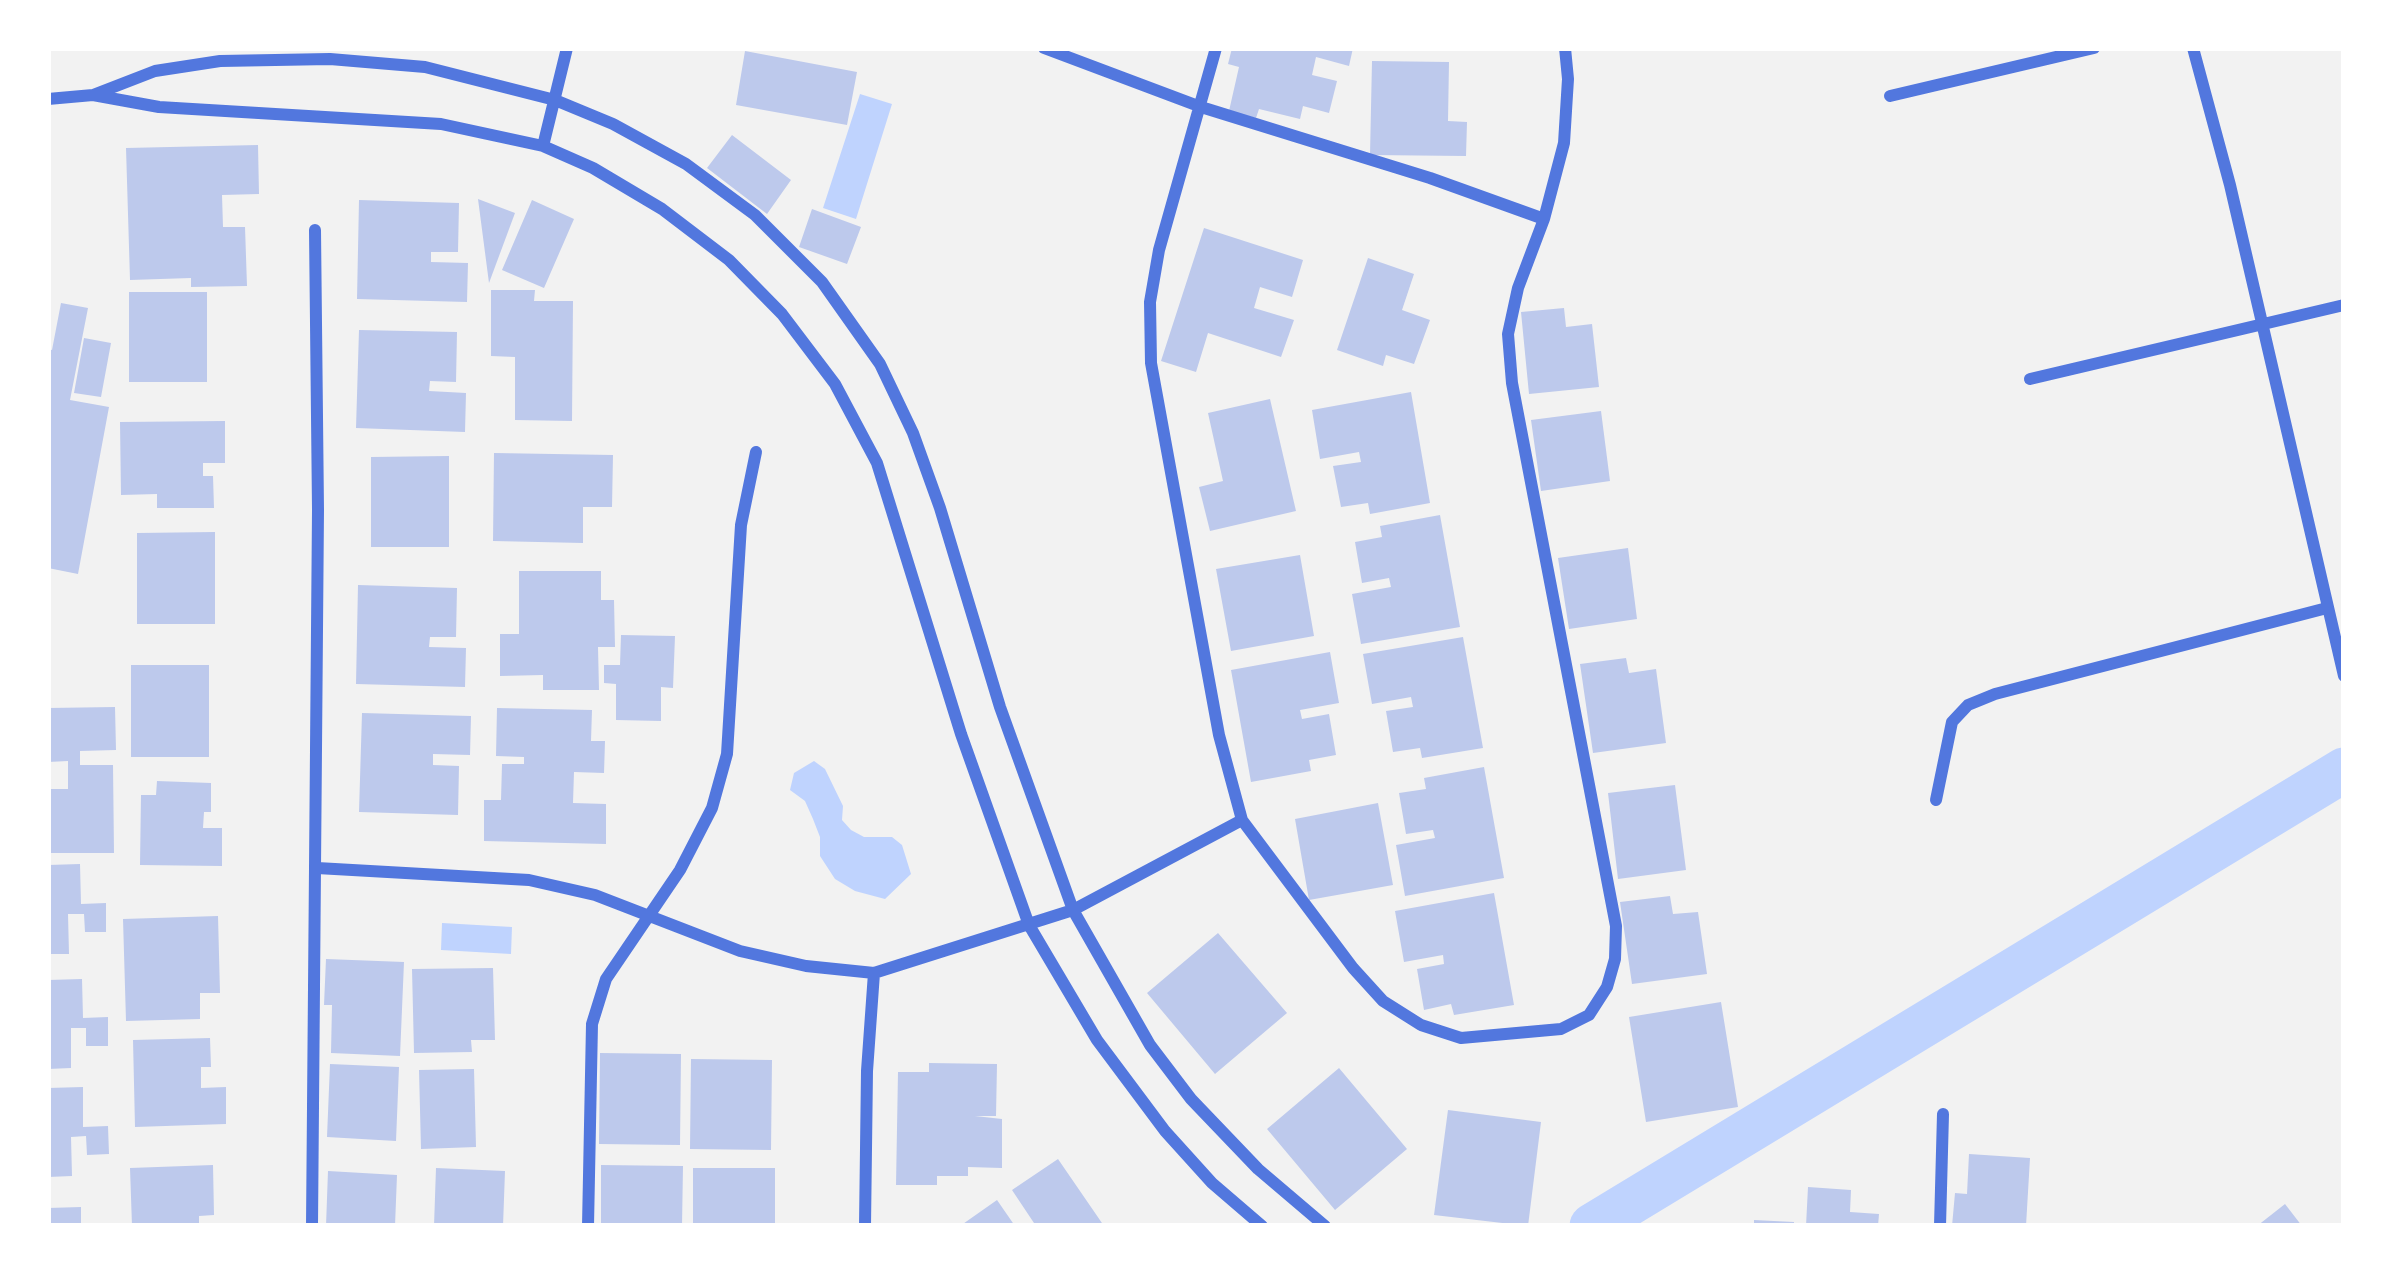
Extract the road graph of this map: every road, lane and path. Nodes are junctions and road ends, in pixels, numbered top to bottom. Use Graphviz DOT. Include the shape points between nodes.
graph roads {
  1 [pos="567,48"];
  2 [pos="1044,48"];
  3 [pos="1216,48"];
  4 [pos="1565,48"];
  5 [pos="2094,48"];
  6 [pos="2193,48"];
  7 [pos="93,95"];
  8 [pos="1890,96"];
  9 [pos="48,99"];
  10 [pos="555,100"];
  11 [pos="1202,107"];
  12 [pos="543,146"];
  13 [pos="1544,219"];
  14 [pos="315,230"];
  15 [pos="2344,305"];
  16 [pos="2263,326"];
  17 [pos="2030,379"];
  18 [pos="755,452"];
  19 [pos="2327,608"];
  20 [pos="2344,676"];
  21 [pos="1936,800"];
  22 [pos="1242,820"];
  23 [pos="316,868"];
  24 [pos="1072,910"];
  25 [pos="647,916"];
  26 [pos="1029,925"];
  27 [pos="874,973"];
  28 [pos="1943,1114"];
  29 [pos="312,1226"];
  30 [pos="588,1226"];
  31 [pos="865,1226"];
  32 [pos="1262,1226"];
  33 [pos="1325,1226"];
  34 [pos="1940,1226"];
  1 -- 10 [label="street"];
  2 -- 11 [label="street"];
  3 -- 11 [label="street"];
  4 -- 13 [label="street" via="1564,143"];
  5 -- 8 [label="street"];
  6 -- 16 [label="street"];
  7 -- 9 [label="street"];
  7 -- 10 [label="street" via="155,71 330,58 425,67"];
  7 -- 12 [label="street" via="159,107 441,124"];
  10 -- 12 [label="street"];
  10 -- 24 [label="street" via="686,164 755,214 822,282 880,364 940,508"];
  11 -- 13 [label="street"];
  11 -- 22 [label="street" via="1159,250 1151,363"];
  12 -- 26 [label="street" via="662,209 729,260 835,384 877,463"];
  13 -- 22 [label="street" via="1508,334 1512,383 1616,926 1607,987 1589,1015 1561,1029 1461,1038 1421,1025 1383,1001 1353,968"];
  14 -- 23 [label="street"];
  15 -- 16 [label="street"];
  16 -- 17 [label="street"];
  16 -- 19 [label="street"];
  18 -- 25 [label="street" via="741,525 727,754 712,808"];
  19 -- 20 [label="street"];
  19 -- 21 [label="street" via="1968,705 1952,722"];
  22 -- 24 [label="street"];
  23 -- 25 [label="street" via="530,880"];
  23 -- 29 [label="street"];
  24 -- 26 [label="street"];
  24 -- 33 [label="street" via="1191,1099"];
  25 -- 27 [label="street" via="740,951"];
  25 -- 30 [label="street" via="606,980 592,1024"];
  26 -- 27 [label="street"];
  26 -- 32 [label="street" via="1097,1040 1165,1131"];
  27 -- 31 [label="street"];
  28 -- 34 [label="street"];
}
